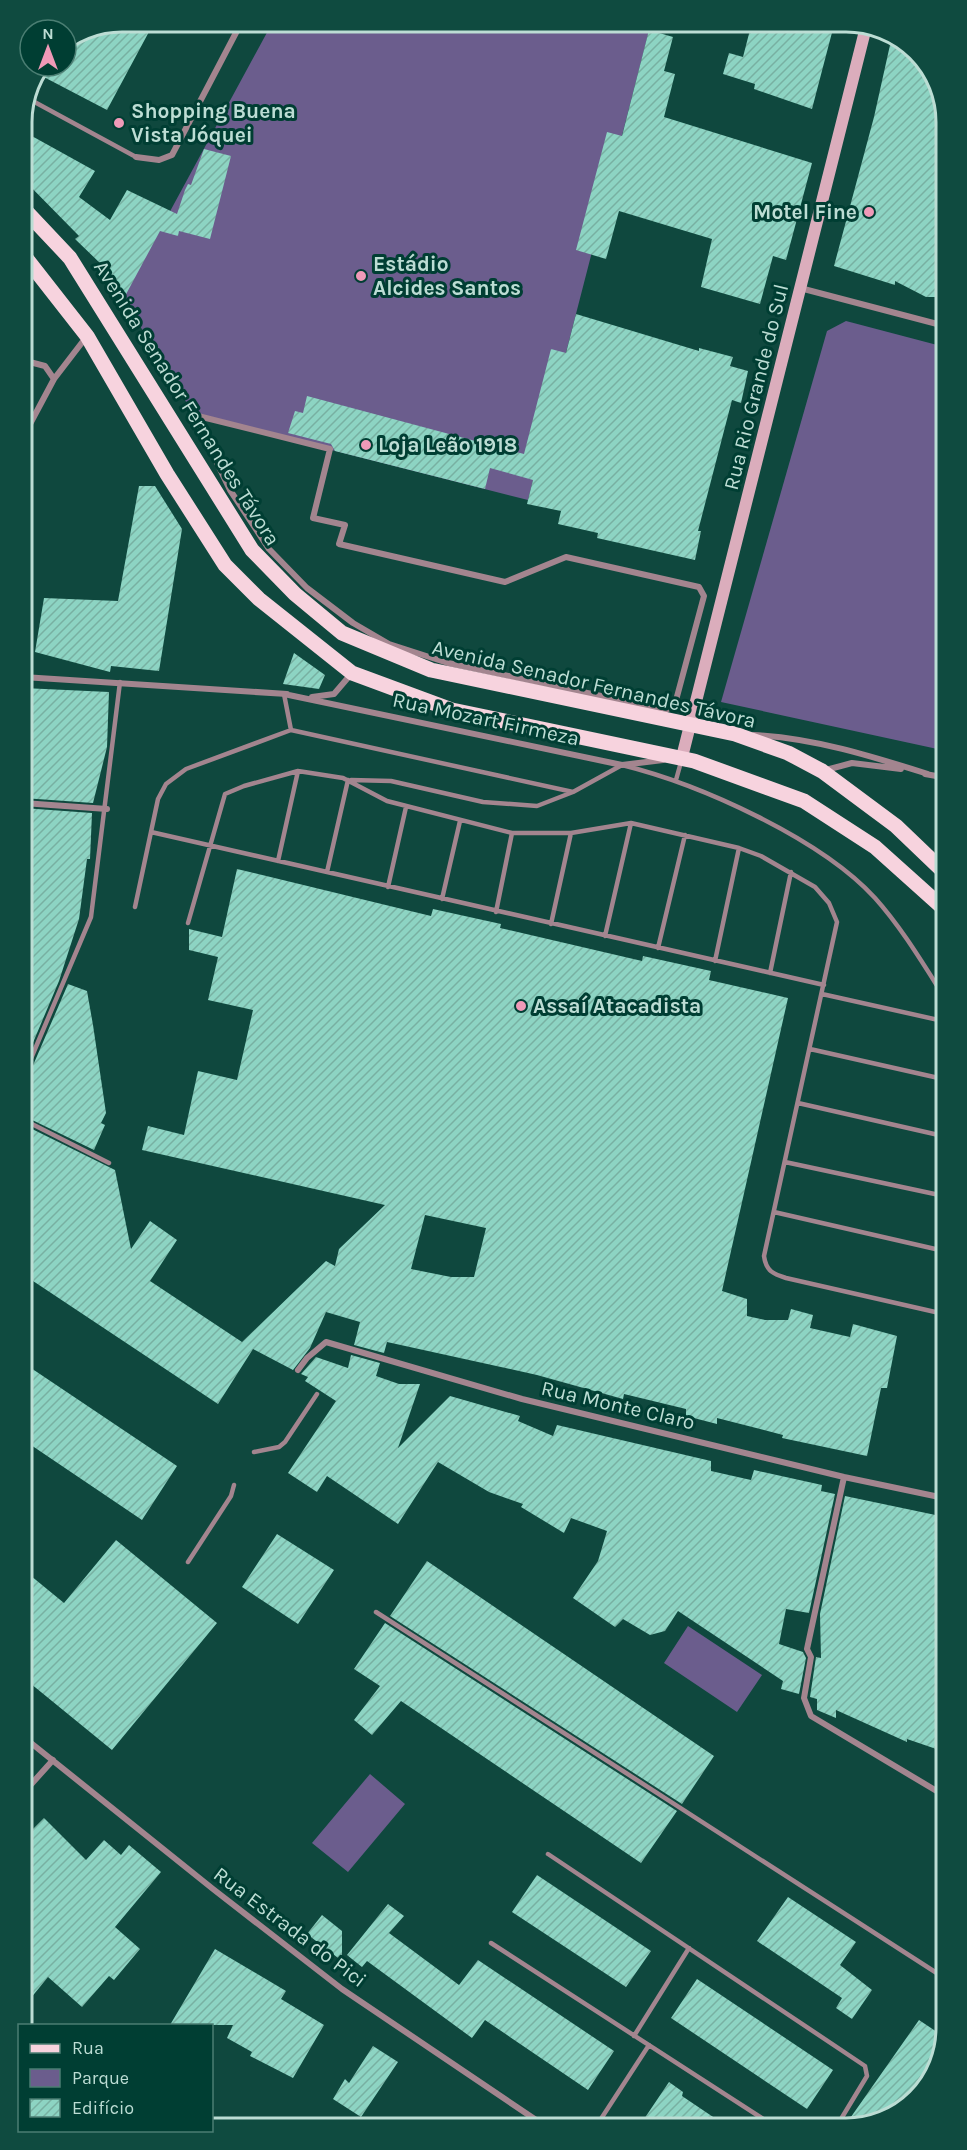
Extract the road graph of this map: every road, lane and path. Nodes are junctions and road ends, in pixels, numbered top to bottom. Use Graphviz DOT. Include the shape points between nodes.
graph roads {
  1 [pos="236,32"];
  2 [pos="864,33"];
  3 [pos="34,102"];
  4 [pos="136,157"];
  5 [pos="32,218"];
  6 [pos="32,266"];
  7 [pos="800,288"];
  8 [pos="936,324"];
  9 [pos="87,336"];
  10 [pos="32,363"];
  11 [pos="54,379"];
  12 [pos="32,420"];
  13 [pos="307,588"];
  14 [pos="352,673"];
  15 [pos="32,677"];
  16 [pos="120,682"];
  17 [pos="284,694"];
  18 [pos="691,726"];
  19 [pos="291,730"];
  20 [pos="735,734"];
  21 [pos="682,757"];
  22 [pos="622,765"];
  23 [pos="298,771"];
  24 [pos="822,771"];
  25 [pos="928,774"];
  26 [pos="936,776"];
  27 [pos="348,780"];
  28 [pos="676,780"];
  29 [pos="573,792"];
  30 [pos="32,804"];
  31 [pos="406,807"];
  32 [pos="106,808"];
  33 [pos="460,821"];
  34 [pos="631,823"];
  35 [pos="151,832"];
  36 [pos="512,833"];
  37 [pos="571,833"];
  38 [pos="685,835"];
  39 [pos="209,845"];
  40 [pos="739,848"];
  41 [pos="278,861"];
  42 [pos="936,864"];
  43 [pos="327,872"];
  44 [pos="791,873"];
  45 [pos="388,887"];
  46 [pos="442,899"];
  47 [pos="936,902"];
  48 [pos="135,907"];
  49 [pos="496,912"];
  50 [pos="188,923"];
  51 [pos="551,924"];
  52 [pos="605,936"];
  53 [pos="658,948"];
  54 [pos="715,961"];
  55 [pos="770,973"];
  56 [pos="824,985"];
  57 [pos="936,985"];
  58 [pos="822,994"];
  59 [pos="936,1020"];
  60 [pos="810,1049"];
  61 [pos="32,1056"];
  62 [pos="936,1078"];
  63 [pos="798,1103"];
  64 [pos="32,1124"];
  65 [pos="936,1134"];
  66 [pos="785,1162"];
  67 [pos="109,1163"];
  68 [pos="936,1194"];
  69 [pos="774,1212"];
  70 [pos="936,1249"];
  71 [pos="936,1312"];
  72 [pos="298,1370"];
  73 [pos="316,1394"];
  74 [pos="254,1452"];
  75 [pos="844,1477"];
  76 [pos="234,1485"];
  77 [pos="936,1495"];
  78 [pos="188,1562"];
  79 [pos="376,1612"];
  80 [pos="32,1743"];
  81 [pos="54,1760"];
  82 [pos="32,1784"];
  83 [pos="936,1791"];
  84 [pos="548,1854"];
  85 [pos="491,1943"];
  86 [pos="689,1948"];
  87 [pos="936,1973"];
  88 [pos="634,2036"];
  89 [pos="649,2045"];
  90 [pos="533,2118"];
  91 [pos="602,2118"];
  92 [pos="762,2118"];
  93 [pos="842,2118"];
  1 -- 4 [label="street" via="172,155 159,160"];
  2 -- 7 [label="street, Rua Rio Grande do Sul"];
  3 -- 4 [label="lane"];
  5 -- 18 [label="main road, Avenida Senador Fernandes Távora" via="70,258 252,550 295,594 342,633 431,670"];
  6 -- 9 [label="main road"];
  7 -- 8 [label="street"];
  7 -- 18 [label="street, Rua Rio Grande do Sul"];
  9 -- 11 [label="street"];
  9 -- 14 [label="main road" via="149,445 225,565 259,599"];
  10 -- 11 [label="street" via="45,366"];
  11 -- 12 [label="street"];
  13 -- 13 [label="street" via="392,645 448,663 666,710 675,704 704,596 699,587 566,557 505,582 339,544 345,525 313,518 330,449 194,415 230,490 269,549"];
  14 -- 17 [label="street, Rua Mozart Firmeza" via="334,694"];
  14 -- 21 [label="main road" via="452,710"];
  15 -- 16 [label="street, Rua Mozart Firmeza"];
  16 -- 17 [label="street, Rua Mozart Firmeza"];
  16 -- 32 [label="lane"];
  17 -- 19 [label="lane"];
  17 -- 22 [label="street, Rua Mozart Firmeza"];
  18 -- 20 [label="main road, Avenida Senador Fernandes Távora"];
  18 -- 21 [label="street, Rua Rio Grande do Sul"];
  19 -- 29 [label="lane"];
  19 -- 35 [label="lane" via="186,769 166,784"];
  20 -- 24 [label="main road, Avenida Senador Fernandes Távora" via="788,753"];
  20 -- 25 [label="street" via="782,736 864,753"];
  21 -- 22 [label="street, Rua Mozart Firmeza"];
  21 -- 28 [label="lane"];
  21 -- 47 [label="main road" via="804,801 875,847"];
  22 -- 28 [label="lane"];
  22 -- 29 [label="lane"];
  23 -- 27 [label="lane"];
  23 -- 39 [label="lane" via="225,794"];
  23 -- 41 [label="lane"];
  24 -- 25 [label="street" via="852,763"];
  24 -- 42 [label="main road, Avenida Senador Fernandes Távora" via="896,826"];
  25 -- 26 [label="street"];
  27 -- 29 [label="lane" via="391,780 517,806 537,807"];
  27 -- 31 [label="lane"];
  27 -- 43 [label="lane"];
  28 -- 57 [label="lane" via="778,828 854,878 887,912"];
  30 -- 32 [label="street"];
  31 -- 33 [label="lane"];
  31 -- 45 [label="lane"];
  32 -- 61 [label="lane" via="91,917"];
  33 -- 36 [label="lane"];
  33 -- 46 [label="lane"];
  34 -- 37 [label="lane"];
  34 -- 38 [label="lane"];
  34 -- 52 [label="lane"];
  35 -- 39 [label="lane"];
  35 -- 48 [label="lane"];
  36 -- 37 [label="lane"];
  36 -- 49 [label="lane"];
  37 -- 51 [label="lane"];
  38 -- 40 [label="lane"];
  38 -- 53 [label="lane"];
  39 -- 41 [label="lane"];
  39 -- 50 [label="lane"];
  40 -- 44 [label="lane"];
  40 -- 54 [label="lane"];
  41 -- 43 [label="lane"];
  43 -- 45 [label="lane"];
  44 -- 55 [label="lane"];
  44 -- 56 [label="lane" via="815,887 829,903 837,922"];
  45 -- 46 [label="lane"];
  46 -- 49 [label="lane"];
  49 -- 51 [label="lane"];
  51 -- 52 [label="lane"];
  52 -- 53 [label="lane"];
  53 -- 54 [label="lane"];
  54 -- 55 [label="lane"];
  55 -- 56 [label="lane"];
  56 -- 58 [label="lane"];
  58 -- 59 [label="lane"];
  58 -- 60 [label="lane"];
  60 -- 62 [label="lane"];
  60 -- 63 [label="lane"];
  63 -- 65 [label="lane"];
  63 -- 66 [label="lane"];
  64 -- 67 [label="lane"];
  66 -- 68 [label="lane"];
  66 -- 69 [label="lane"];
  69 -- 70 [label="lane"];
  69 -- 71 [label="lane" via="764,1256 771,1273"];
  72 -- 75 [label="street, Rua Monte Claro" via="326,1342 522,1399"];
  73 -- 74 [label="lane" via="285,1442"];
  75 -- 77 [label="street, Rua Monte Claro"];
  75 -- 83 [label="street" via="807,1649 811,1656 804,1698 811,1716"];
  76 -- 78 [label="lane" via="231,1496"];
  79 -- 87 [label="lane"];
  80 -- 81 [label="street, Rua Estrada do Pici"];
  81 -- 82 [label="street"];
  81 -- 90 [label="street, Rua Estrada do Pici" via="342,1989"];
  84 -- 86 [label="lane"];
  85 -- 88 [label="lane"];
  86 -- 88 [label="lane"];
  86 -- 93 [label="lane" via="865,2066 867,2076"];
  88 -- 89 [label="lane"];
  89 -- 91 [label="lane"];
  89 -- 92 [label="lane"];
}
